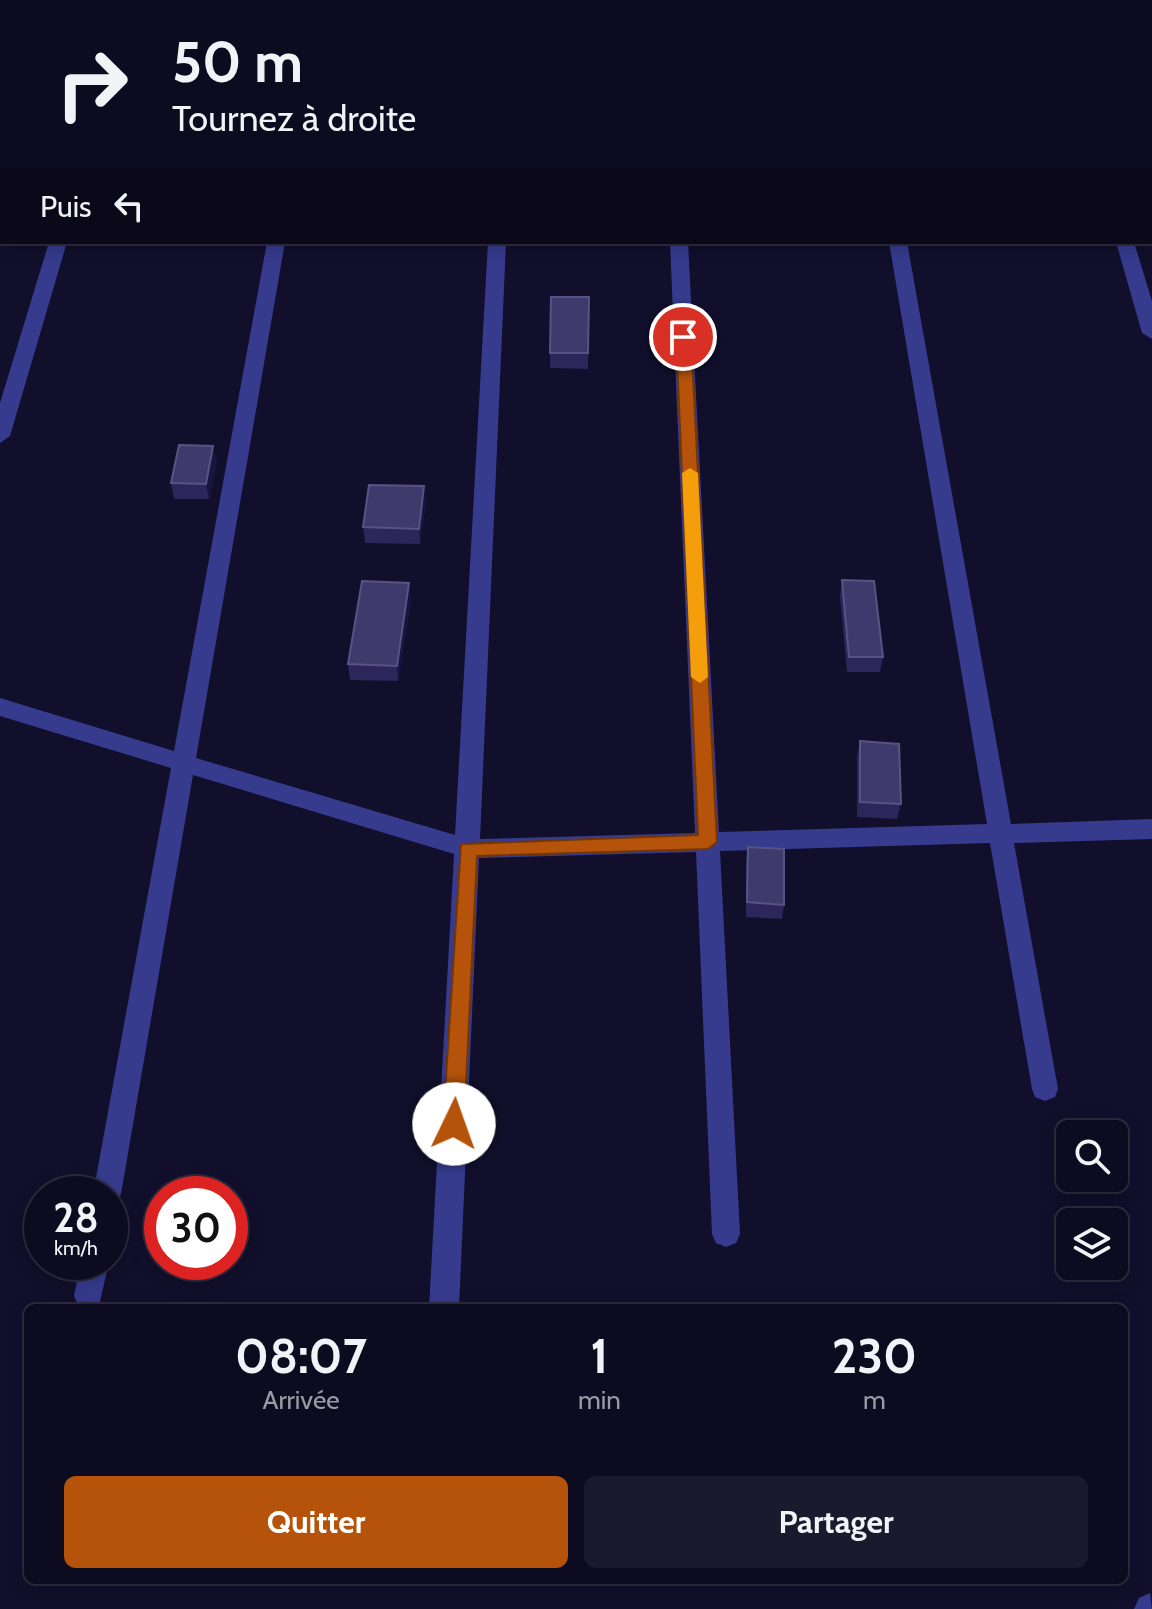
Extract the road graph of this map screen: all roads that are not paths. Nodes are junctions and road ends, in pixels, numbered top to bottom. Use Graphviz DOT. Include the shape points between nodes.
graph roads {
  1 [pos="57,244"];
  2 [pos="276,244"];
  3 [pos="497,244"];
  4 [pos="679,244"];
  5 [pos="898,244"];
  6 [pos="1126,244"];
  7 [pos="1152,333"];
  8 [pos="0,436"];
  9 [pos="0,707"];
  10 [pos="183,764"];
  11 [pos="1152,829"];
  12 [pos="1000,833"];
  13 [pos="708,842"];
  14 [pos="468,849"];
  15 [pos="1045,1089"];
  16 [pos="110,1176"];
  17 [pos="726,1234"];
  18 [pos="92,1280"];
  19 [pos="89,1296"];
  20 [pos="444,1304"];
  1 -- 8 [label="street"];
  2 -- 10 [label="street"];
  3 -- 14 [label="street"];
  4 -- 13 [label="street"];
  5 -- 12 [label="street"];
  6 -- 7 [label="street"];
  9 -- 10 [label="street"];
  10 -- 14 [label="street"];
  10 -- 16 [label="street"];
  11 -- 12 [label="street"];
  12 -- 13 [label="street"];
  12 -- 15 [label="street"];
  13 -- 14 [label="street"];
  13 -- 17 [label="street"];
  14 -- 20 [label="street"];
  18 -- 19 [label="street"];
}
